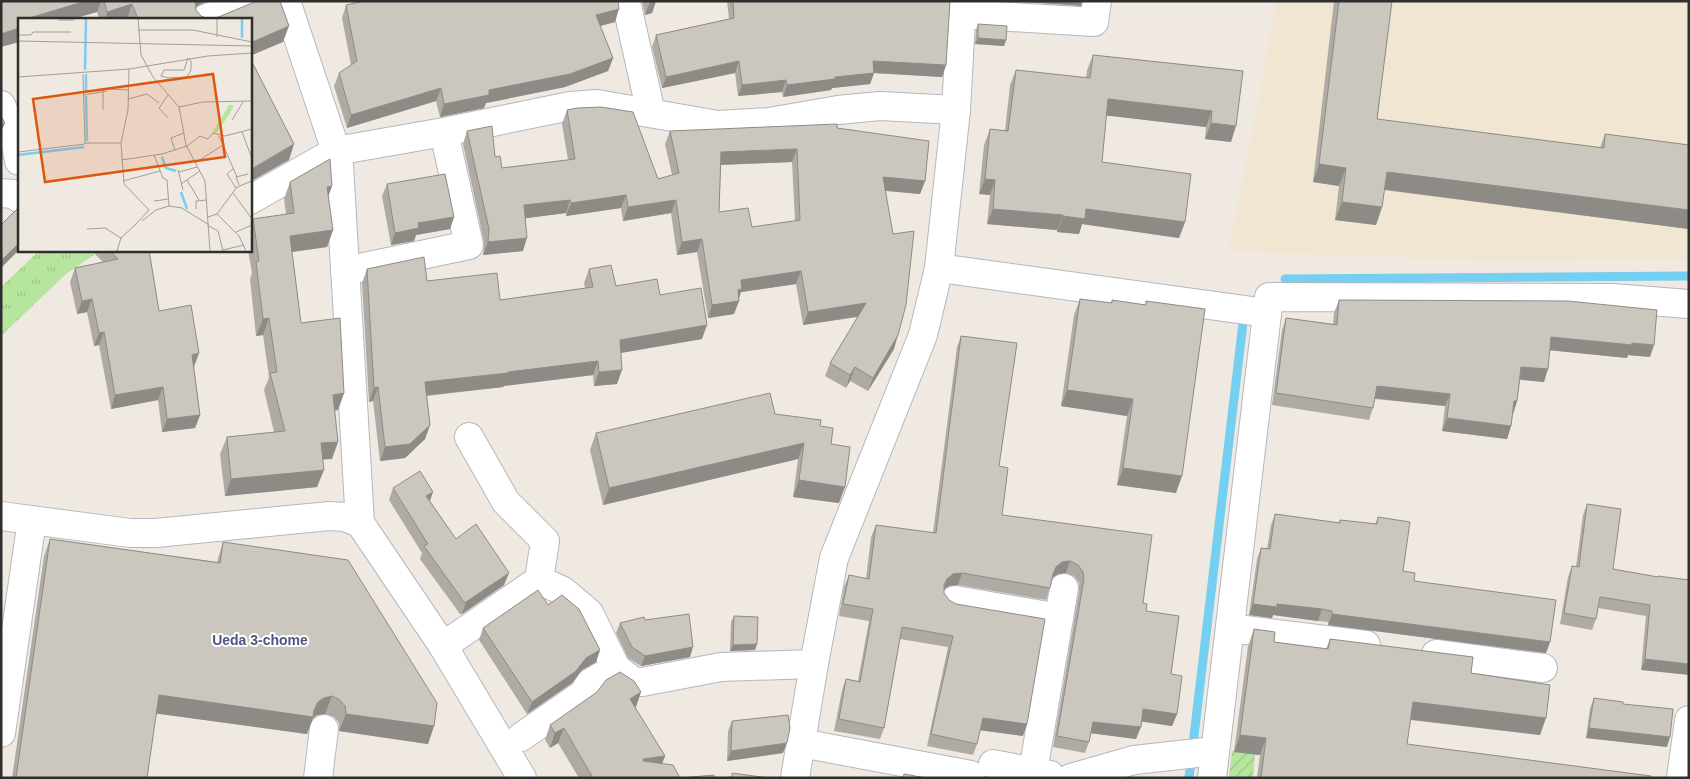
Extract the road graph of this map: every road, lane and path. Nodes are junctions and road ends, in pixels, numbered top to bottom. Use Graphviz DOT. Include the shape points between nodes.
graph roads {
  1 [pos="249,1"];
  2 [pos="286,1"];
  3 [pos="626,1"];
  4 [pos="1097,1"];
  5 [pos="962,8"];
  6 [pos="207,18"];
  7 [pos="8,108"];
  8 [pos="956,110"];
  9 [pos="651,113"];
  10 [pos="444,132"];
  11 [pos="336,151"];
  12 [pos="18,156"];
  13 [pos="1,193"];
  14 [pos="18,197"];
  15 [pos="251,199"];
  16 [pos="938,268"];
  17 [pos="345,271"];
  18 [pos="1689,304"];
  19 [pos="1268,313"];
  20 [pos="469,437"];
  21 [pos="1,516"];
  22 [pos="32,520"];
  23 [pos="360,523"];
  24 [pos="539,580"];
  25 [pos="1064,588"];
  26 [pos="955,600"];
  27 [pos="1059,618"];
  28 [pos="1230,628"];
  29 [pos="443,646"];
  30 [pos="1386,648"];
  31 [pos="1416,652"];
  32 [pos="814,664"];
  33 [pos="616,668"];
  34 [pos="1543,668"];
  35 [pos="1688,724"];
  36 [pos="324,729"];
  37 [pos="1,732"];
  38 [pos="521,737"];
  39 [pos="801,743"];
  40 [pos="1210,761"];
  41 [pos="1033,772"];
  42 [pos="318,778"];
  43 [pos="522,778"];
  44 [pos="795,778"];
  45 [pos="1064,778"];
  46 [pos="1071,778"];
  47 [pos="1681,778"];
  1 -- 6 [label="street"];
  2 -- 11 [label="street"];
  3 -- 9 [label="street"];
  4 -- 5 [label="street" via="1094,22"];
  5 -- 8 [label="street"];
  7 -- 12 [label="street"];
  8 -- 9 [label="street" via="880,106 769,122 718,125"];
  8 -- 16 [label="street"];
  9 -- 10 [label="street" via="597,104 570,106"];
  10 -- 11 [label="street"];
  10 -- 17 [label="street" via="469,245"];
  11 -- 15 [label="street"];
  11 -- 17 [label="street"];
  13 -- 14 [label="street"];
  16 -- 19 [label="street"];
  16 -- 32 [label="street" via="923,336 834,558"];
  17 -- 23 [label="street"];
  18 -- 19 [label="street" via="1612,298 1269,297"];
  19 -- 28 [label="street"];
  20 -- 24 [label="street" via="506,502 545,541"];
  21 -- 22 [label="street"];
  22 -- 23 [label="street" via="130,534 329,516"];
  22 -- 37 [label="street"];
  23 -- 29 [label="street"];
  24 -- 29 [label="street"];
  24 -- 33 [label="street" via="563,591 588,613"];
  25 -- 27 [label="street"];
  26 -- 27 [label="street"];
  27 -- 41 [label="street"];
  28 -- 30 [label="street"];
  28 -- 40 [label="street"];
  29 -- 43 [label="street"];
  31 -- 34 [label="street"];
  32 -- 33 [label="street" via="721,667 642,682 633,680"];
  32 -- 39 [label="street"];
  33 -- 38 [label="street" via="590,683 583,694"];
  35 -- 47 [label="street"];
  36 -- 42 [label="street"];
  39 -- 41 [label="street" via="982,770"];
  39 -- 44 [label="street"];
  40 -- 46 [label="street" via="1177,755 1134,760"];
  41 -- 45 [label="street"];
}
